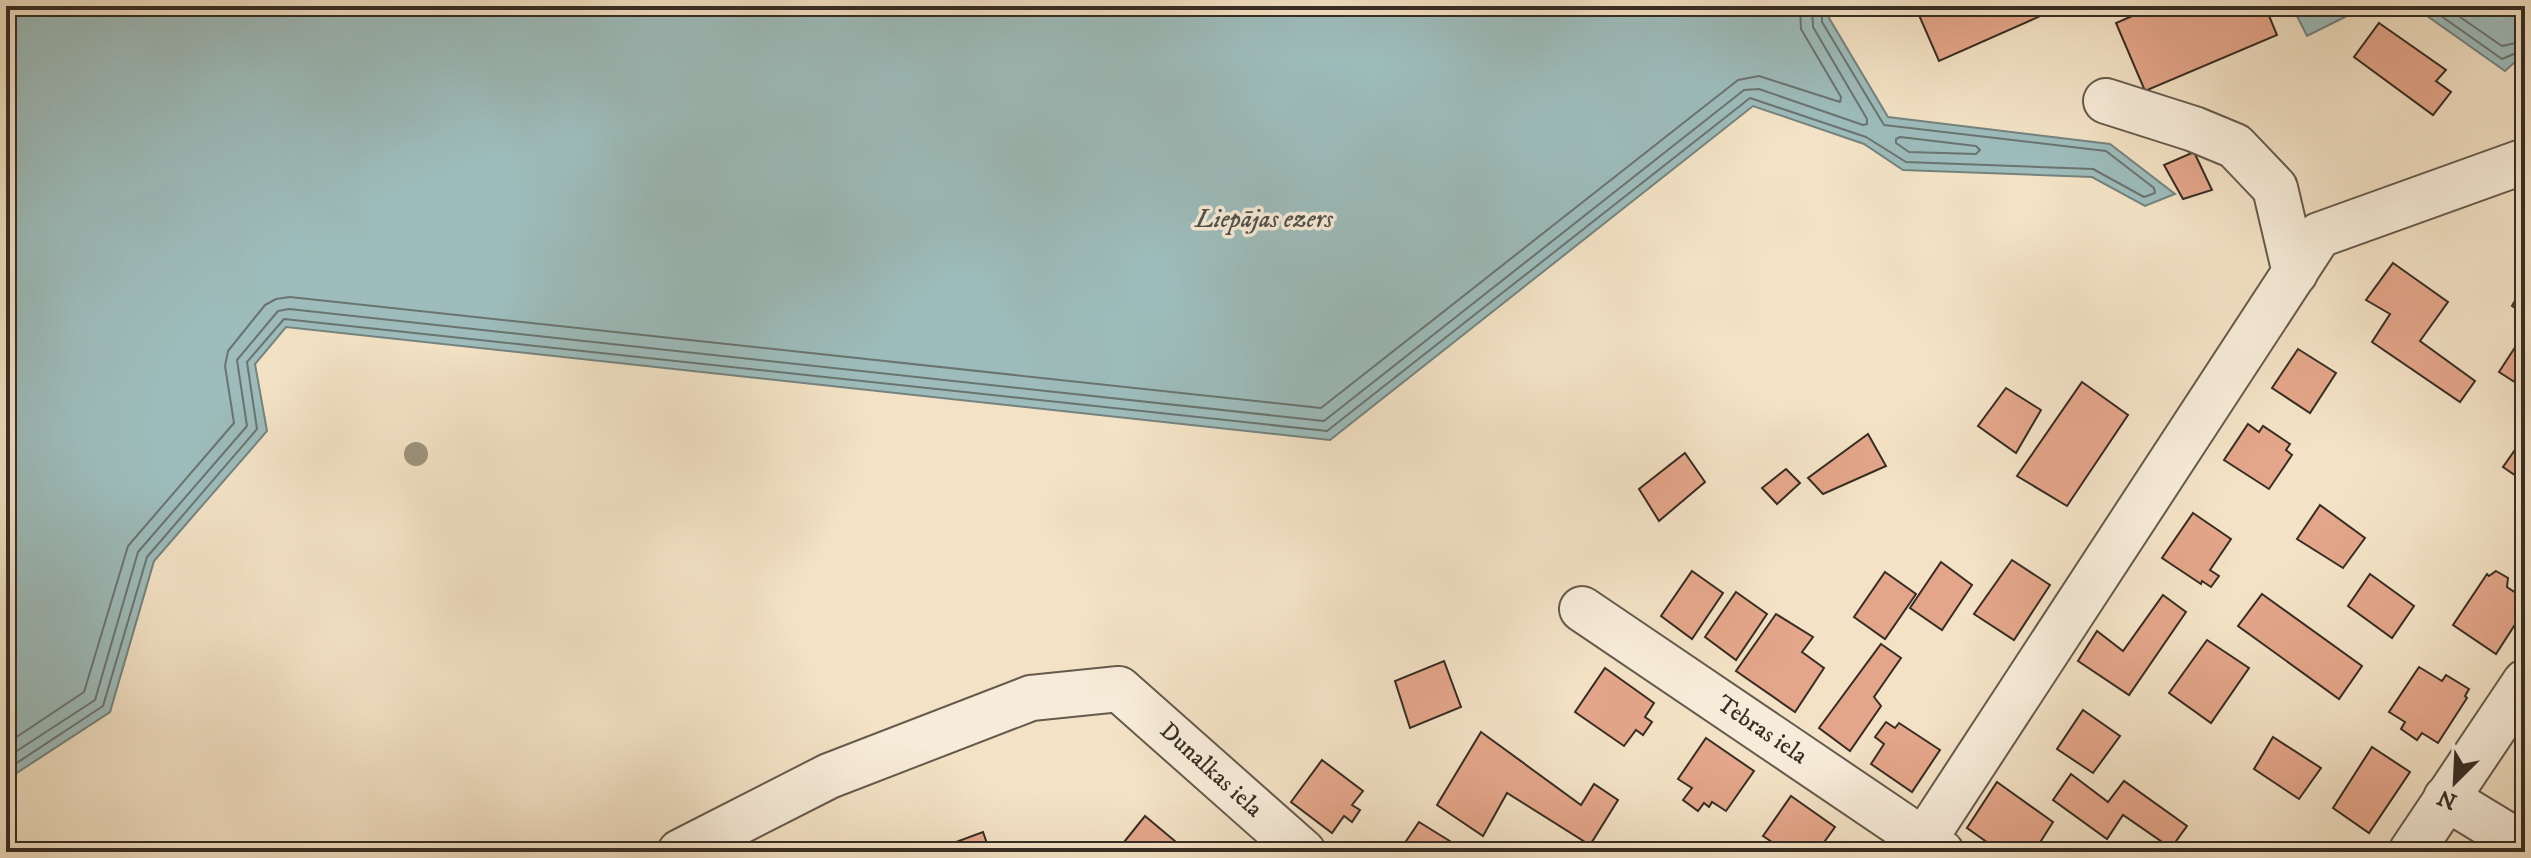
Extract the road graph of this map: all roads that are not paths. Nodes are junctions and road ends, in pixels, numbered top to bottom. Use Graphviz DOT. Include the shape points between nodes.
graph roads {
  1 [pos="2106,101"];
  2 [pos="2525,161"];
  3 [pos="2295,273"];
  4 [pos="1582,609"];
  5 [pos="2525,682"];
  6 [pos="2510,736"];
  7 [pos="2446,798"];
  8 [pos="2525,846"];
  9 [pos="1927,848"];
  10 [pos="680,852"];
  11 [pos="1303,852"];
  12 [pos="2411,852"];
  1 -- 3 [label="street" via="2235,146 2275,188"];
  2 -- 3 [label="street" via="2319,235"];
  3 -- 9 [label="street"];
  4 -- 9 [label="street, Tebras iela"];
  5 -- 6 [label="street"];
  6 -- 7 [label="street"];
  7 -- 8 [label="street"];
  7 -- 12 [label="street"];
  10 -- 11 [label="street, Dunalkas iela" via="829,776 1031,698 1119,689"];
}
